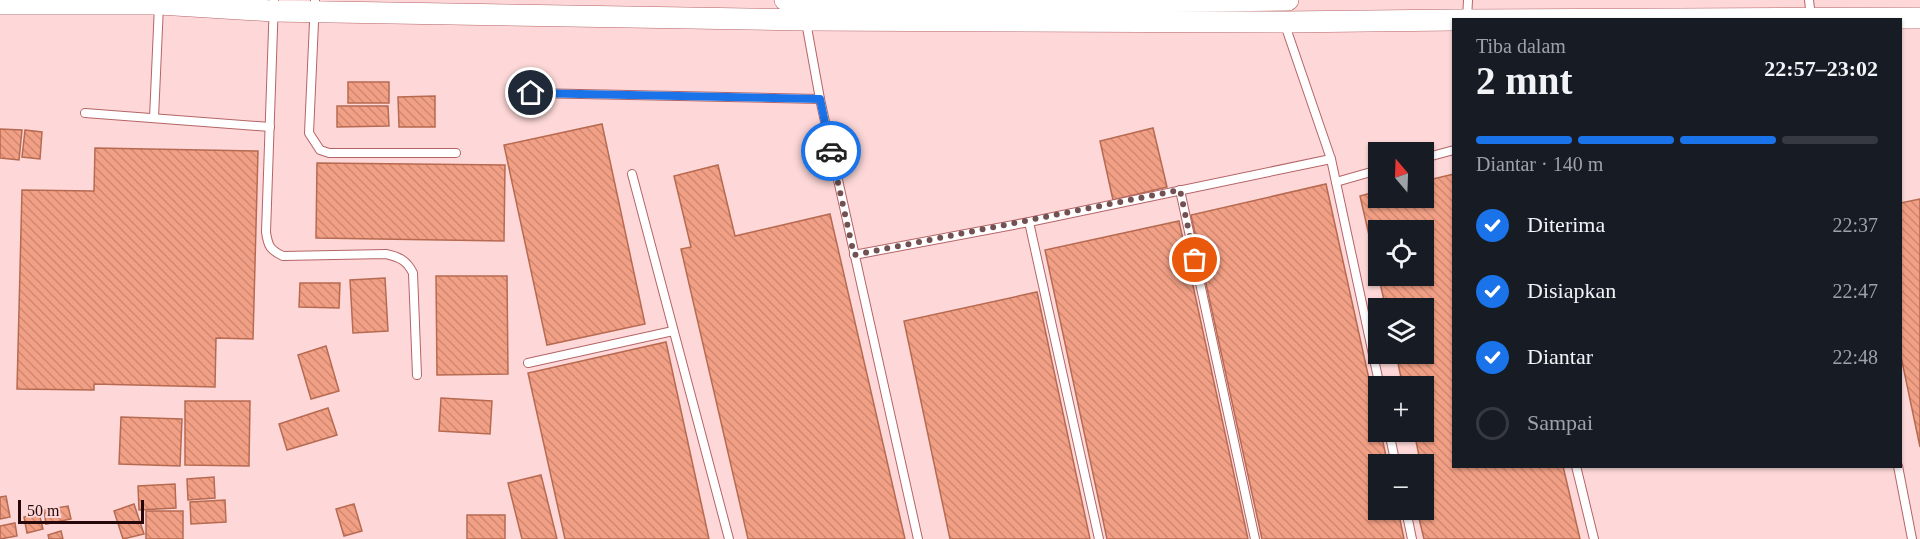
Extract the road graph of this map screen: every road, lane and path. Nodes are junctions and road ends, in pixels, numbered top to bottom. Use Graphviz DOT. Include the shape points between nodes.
graph roads {
  1 [pos="785,0"];
  2 [pos="1288,0"];
  3 [pos="1468,0"];
  4 [pos="1809,0"];
  5 [pos="1156,1"];
  6 [pos="0,4"];
  7 [pos="159,4"];
  8 [pos="273,5"];
  9 [pos="314,5"];
  10 [pos="804,11"];
  11 [pos="1467,18"];
  12 [pos="1811,18"];
  13 [pos="1902,18"];
  14 [pos="1920,18"];
  15 [pos="1452,20"];
  16 [pos="1284,22"];
  17 [pos="531,93"];
  18 [pos="820,99"];
  19 [pos="85,113"];
  20 [pos="154,118"];
  21 [pos="270,127"];
  22 [pos="1452,151"];
  23 [pos="456,153"];
  24 [pos="1434,155"];
  25 [pos="1331,159"];
  26 [pos="1368,173"];
  27 [pos="632,174"];
  28 [pos="1336,182"];
  29 [pos="1180,190"];
  30 [pos="1029,222"];
  31 [pos="854,255"];
  32 [pos="673,331"];
  33 [pos="528,363"];
  34 [pos="417,375"];
  35 [pos="1378,376"];
  36 [pos="1576,468"];
  37 [pos="1898,468"];
  38 [pos="1408,520"];
  39 [pos="729,539"];
  40 [pos="918,539"];
  41 [pos="1099,539"];
  42 [pos="1255,539"];
  43 [pos="1412,539"];
  44 [pos="1594,539"];
  45 [pos="1912,539"];
  1 -- 10 [label="street"];
  2 -- 5 [label="street"];
  3 -- 11 [label="lane"];
  4 -- 12 [label="lane"];
  5 -- 10 [label="street"];
  6 -- 7 [label="street"];
  7 -- 8 [label="street"];
  7 -- 20 [label="lane"];
  8 -- 9 [label="street"];
  8 -- 21 [label="lane"];
  9 -- 10 [label="street"];
  9 -- 23 [label="lane" via="309,133 320,150"];
  10 -- 16 [label="street"];
  10 -- 18 [label="lane"];
  13 -- 14 [label="street"];
  15 -- 16 [label="street"];
  16 -- 25 [label="lane"];
  17 -- 18 [label="lane"];
  18 -- 31 [label="lane"];
  19 -- 20 [label="lane"];
  20 -- 21 [label="lane"];
  21 -- 34 [label="lane" via="268,245 283,256 386,254 408,264 413,273"];
  22 -- 24 [label="lane"];
  25 -- 28 [label="lane"];
  25 -- 29 [label="lane"];
  26 -- 28 [label="lane"];
  27 -- 32 [label="lane"];
  28 -- 35 [label="lane"];
  29 -- 30 [label="lane"];
  29 -- 42 [label="lane"];
  30 -- 31 [label="lane"];
  30 -- 41 [label="lane"];
  31 -- 40 [label="lane"];
  32 -- 33 [label="lane"];
  32 -- 39 [label="lane"];
  36 -- 44 [label="lane"];
  37 -- 45 [label="lane"];
  38 -- 43 [label="lane"];
}
